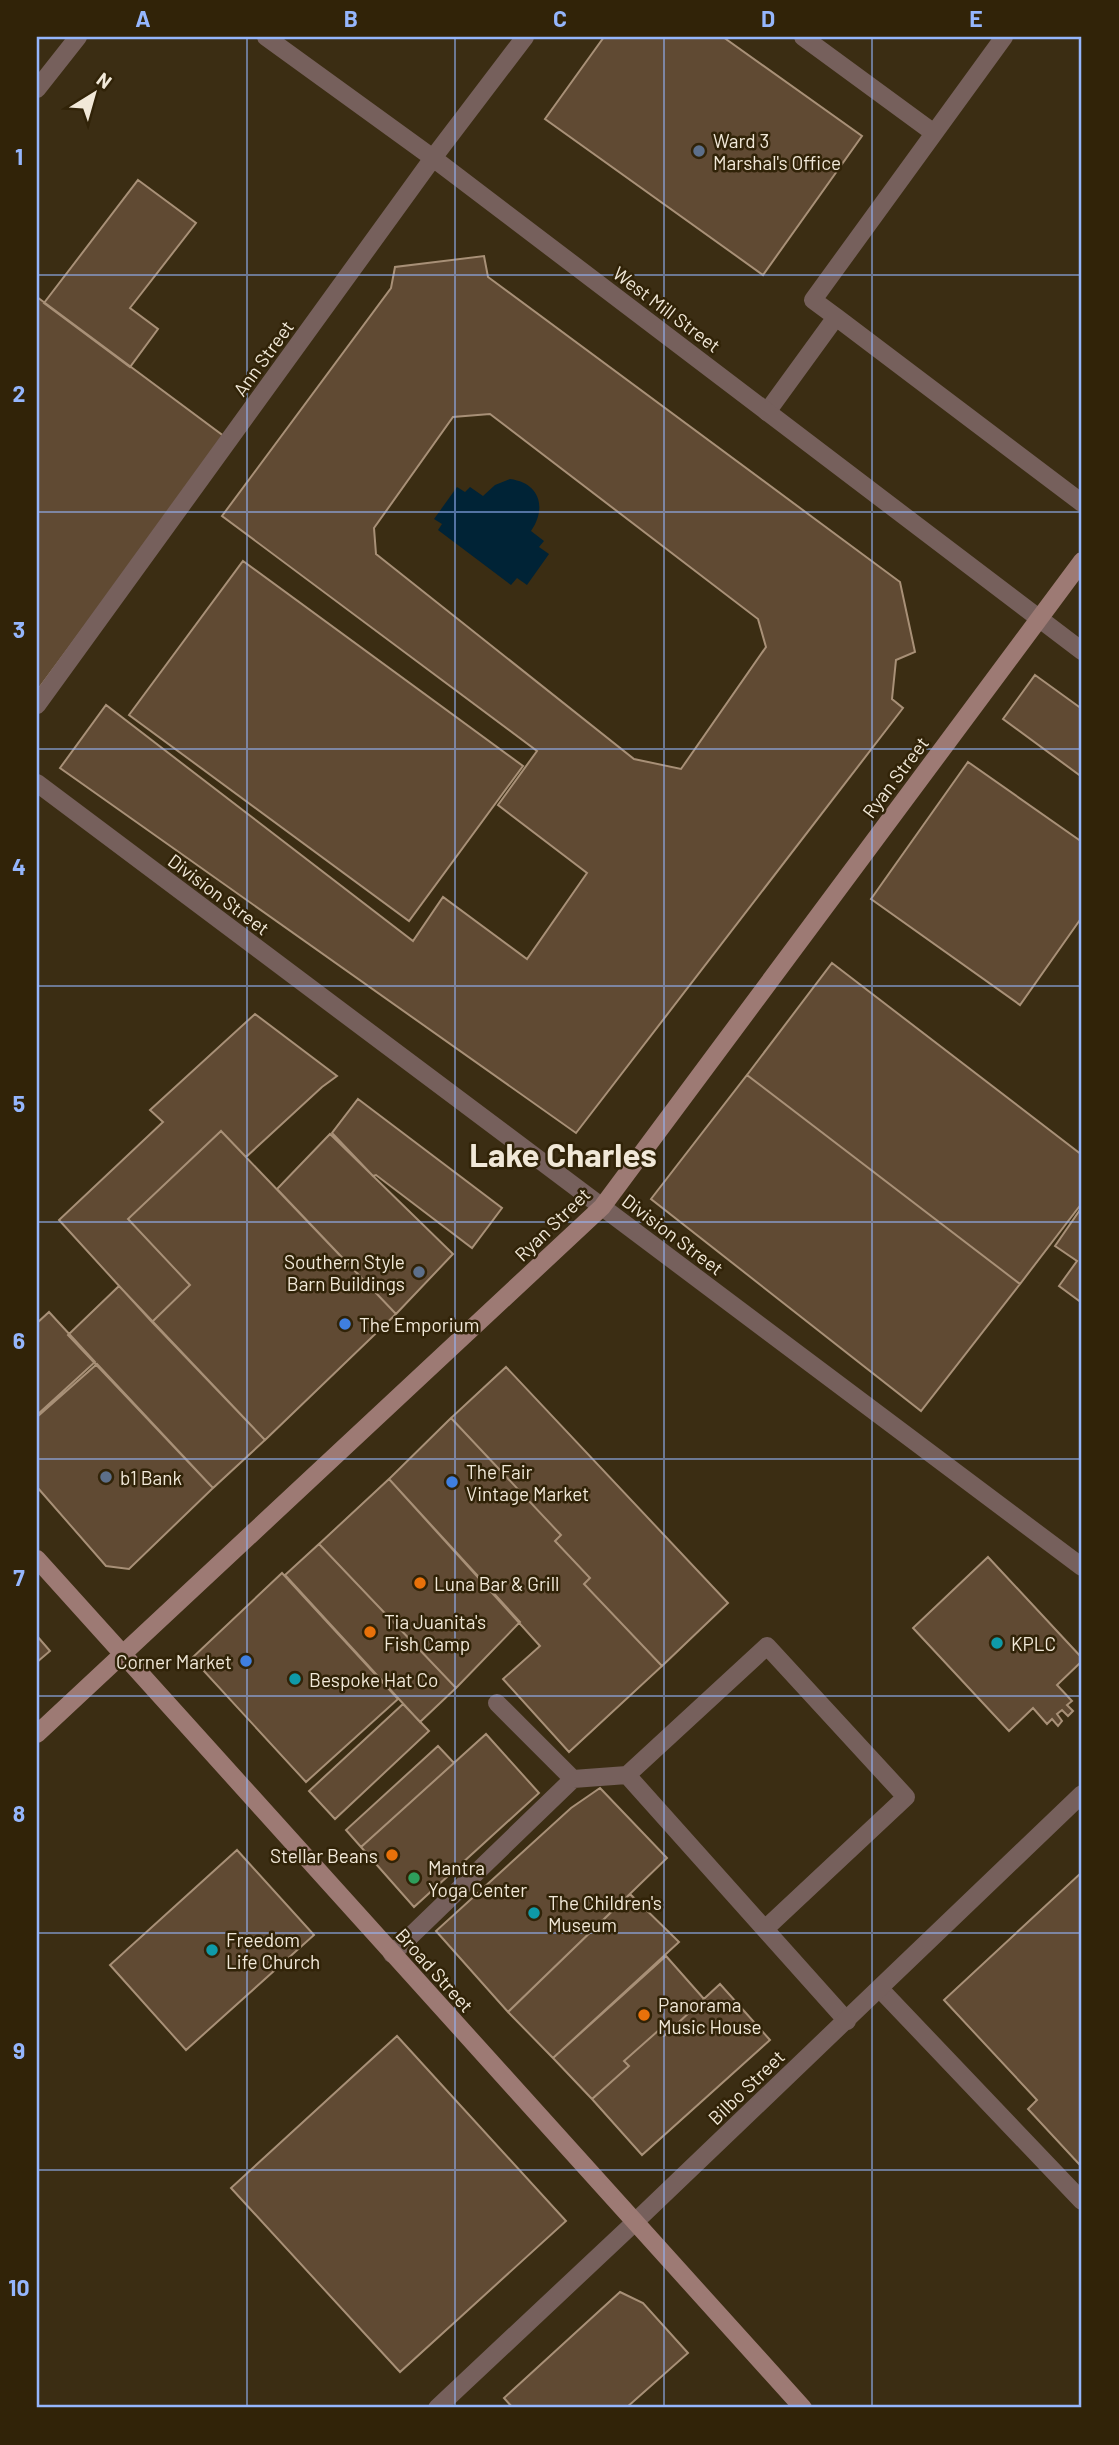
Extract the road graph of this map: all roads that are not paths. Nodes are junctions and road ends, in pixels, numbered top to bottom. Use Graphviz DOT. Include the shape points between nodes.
graph roads {
  1 [pos="78,37"];
  2 [pos="266,37"];
  3 [pos="525,37"];
  4 [pos="803,37"];
  5 [pos="1004,37"];
  6 [pos="37,89"];
  7 [pos="934,133"];
  8 [pos="433,159"];
  9 [pos="835,317"];
  10 [pos="767,412"];
  11 [pos="1082,503"];
  12 [pos="1082,561"];
  13 [pos="1039,619"];
  14 [pos="1082,651"];
  15 [pos="37,705"];
  16 [pos="37,783"];
  17 [pos="602,1207"];
  18 [pos="37,1559"];
  19 [pos="1082,1567"];
  20 [pos="122,1654"];
  21 [pos="497,1703"];
  22 [pos="37,1734"];
  23 [pos="627,1775"];
  24 [pos="573,1779"];
  25 [pos="1082,1794"];
  26 [pos="765,1929"];
  27 [pos="392,1954"];
  28 [pos="880,1989"];
  29 [pos="846,2021"];
  30 [pos="1082,2201"];
  31 [pos="634,2223"];
  32 [pos="437,2408"];
  33 [pos="803,2408"];
  1 -- 6 [label="street"];
  2 -- 8 [label="street, West Mill Street"];
  3 -- 8 [label="street, Ann Street"];
  4 -- 7 [label="street"];
  5 -- 7 [label="street"];
  7 -- 9 [label="street" via="813,300"];
  8 -- 10 [label="street, West Mill Street"];
  8 -- 15 [label="street, Ann Street"];
  9 -- 10 [label="street"];
  9 -- 11 [label="street"];
  10 -- 13 [label="street, West Mill Street"];
  12 -- 13 [label="main road, Ryan Street"];
  13 -- 14 [label="street, West Mill Street"];
  13 -- 17 [label="main road, Ryan Street"];
  16 -- 17 [label="street, Division Street"];
  17 -- 19 [label="street, Division Street"];
  17 -- 20 [label="main road, Ryan Street"];
  18 -- 20 [label="main road, Broad Street"];
  20 -- 22 [label="main road, Ryan Street"];
  20 -- 27 [label="main road, Broad Street"];
  21 -- 24 [label="street"];
  23 -- 24 [label="street"];
  23 -- 26 [label="street"];
  23 -- 26 [label="street" via="767,1646 906,1797"];
  24 -- 27 [label="street"];
  25 -- 28 [label="street, Bilbo Street"];
  26 -- 29 [label="street"];
  27 -- 31 [label="main road, Broad Street"];
  28 -- 29 [label="street, Bilbo Street"];
  28 -- 30 [label="street"];
  29 -- 31 [label="street, Bilbo Street"];
  31 -- 32 [label="street, Bilbo Street"];
  31 -- 33 [label="main road, Broad Street"];
}
